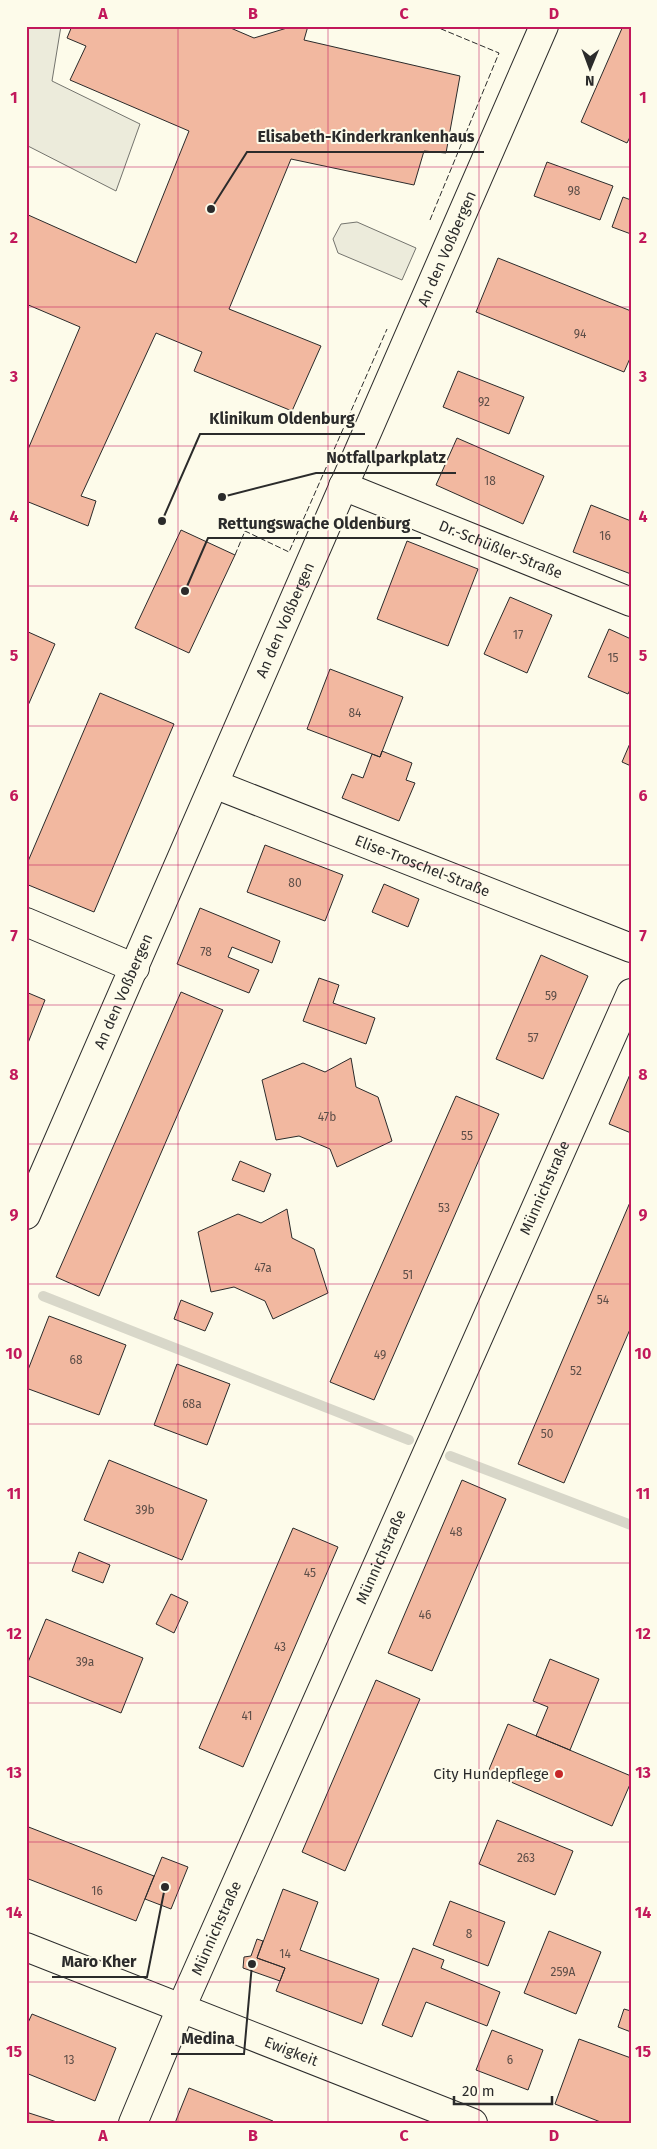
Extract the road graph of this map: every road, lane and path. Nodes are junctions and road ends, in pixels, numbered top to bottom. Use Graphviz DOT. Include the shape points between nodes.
graph roads {
  1 [pos="544,26"];
  2 [pos="342,486"];
  3 [pos="631,602"];
  4 [pos="214,784"];
  5 [pos="26,922"];
  6 [pos="631,948"];
  7 [pos="135,968"];
  8 [pos="631,993"];
  9 [pos="26,1215"];
  10 [pos="26,1948"];
  11 [pos="181,2008"];
  12 [pos="133,2123"];
  13 [pos="473,2123"];
  1 -- 2 [label="street, An den Voßbergen"];
  2 -- 3 [label="street, Dr.-Schüßler-Straße"];
  2 -- 4 [label="street, An den Voßbergen"];
  4 -- 6 [label="street, Elise-Troschel-Straße"];
  4 -- 7 [label="street, An den Voßbergen"];
  5 -- 7 [label="street"];
  7 -- 9 [label="street, An den Voßbergen"];
  8 -- 11 [label="street, Münnichstraße"];
  10 -- 11 [label="street, Ewigkeit"];
  11 -- 12 [label="street, Münnichstraße"];
  11 -- 13 [label="street, Ewigkeit"];
}
